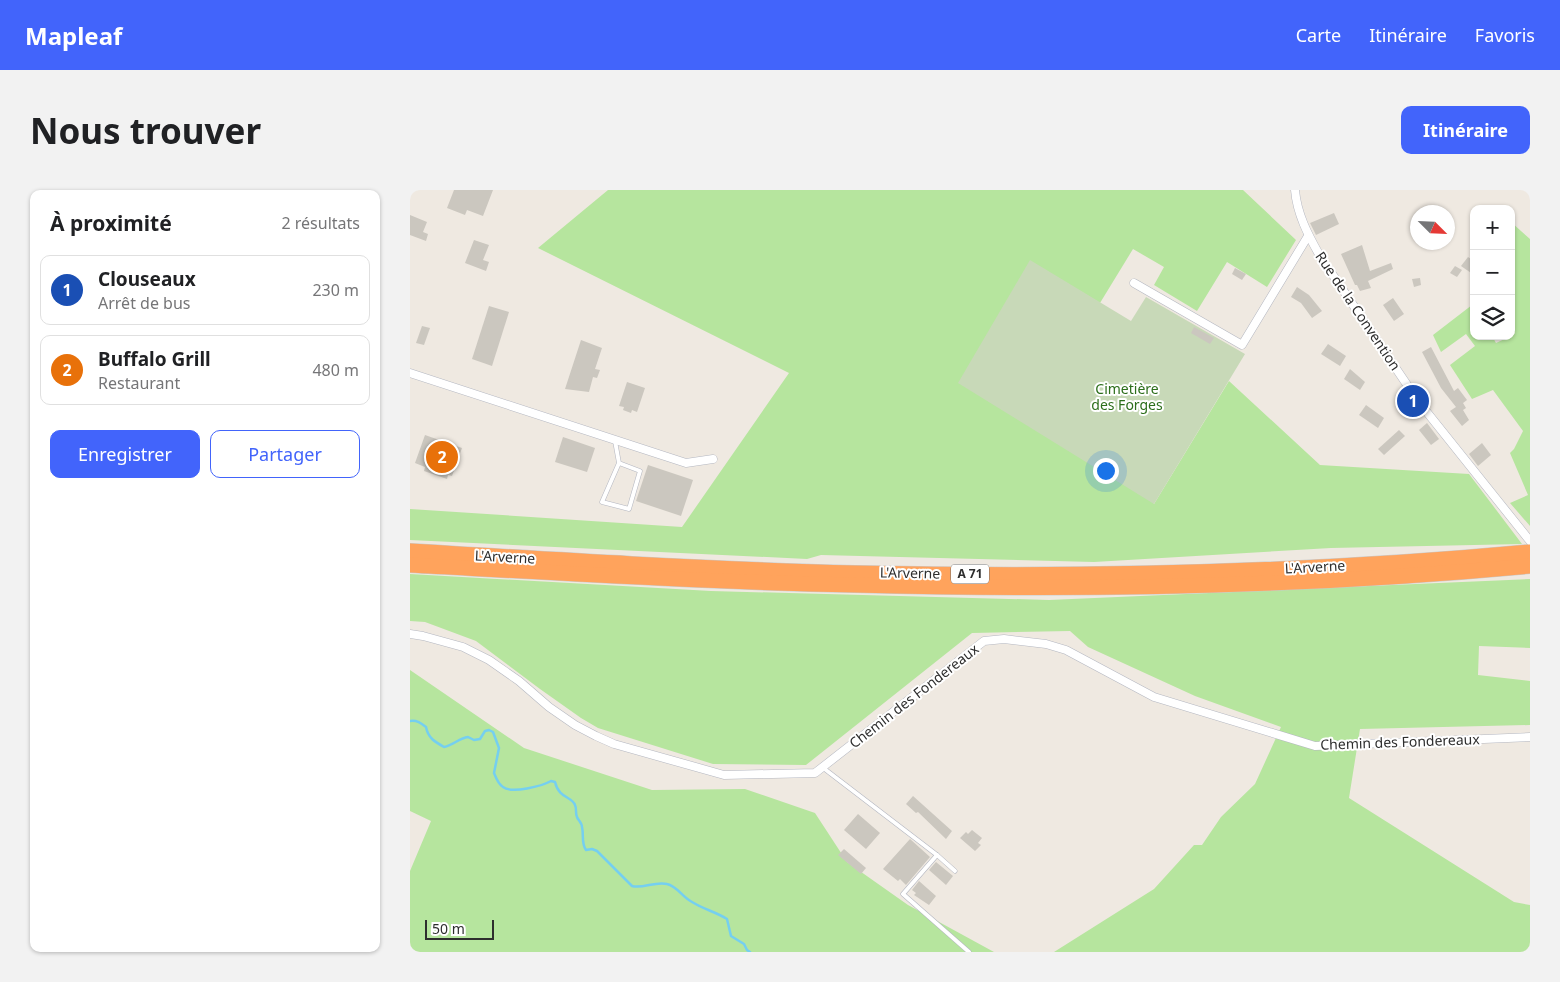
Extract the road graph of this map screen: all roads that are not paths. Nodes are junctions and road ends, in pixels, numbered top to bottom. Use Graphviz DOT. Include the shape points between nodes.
graph roads {
  1 [pos="1295,190"];
  2 [pos="1308,236"];
  3 [pos="1134,283"];
  4 [pos="410,373"];
  5 [pos="615,440"];
  6 [pos="713,459"];
  7 [pos="619,462"];
  8 [pos="1530,541"];
  9 [pos="410,551"];
  10 [pos="1530,552"];
  11 [pos="410,565"];
  12 [pos="1530,566"];
  13 [pos="410,634"];
  14 [pos="1530,737"];
  15 [pos="822,767"];
  16 [pos="937,855"];
  17 [pos="955,871"];
  18 [pos="969,952"];
  1 -- 2 [label="street, Rue de la Convention"];
  2 -- 3 [label="street" via="1242,345"];
  2 -- 8 [label="street, Rue de la Convention" via="1418,401"];
  4 -- 5 [label="street"];
  5 -- 6 [label="street" via="686,464"];
  5 -- 7 [label="lane"];
  7 -- 7 [label="lane" via="602,502 629,509 640,470"];
  9 -- 10 [label="highway, L'Arverne / A 71" via="778,570 1043,574 1300,568"];
  11 -- 12 [label="highway, L'Arverne / A 71" via="826,584 1034,588 1224,585"];
  13 -- 15 [label="street, Chemin des Fondereaux" via="463,647 489,660 574,725 614,744 724,775 815,773"];
  14 -- 15 [label="street, Chemin des Fondereaux" via="1315,746 1154,697 1066,650 1046,644 1004,640 984,641"];
  15 -- 16 [label="lane"];
  16 -- 17 [label="lane"];
  16 -- 18 [label="lane" via="903,894"];
}
